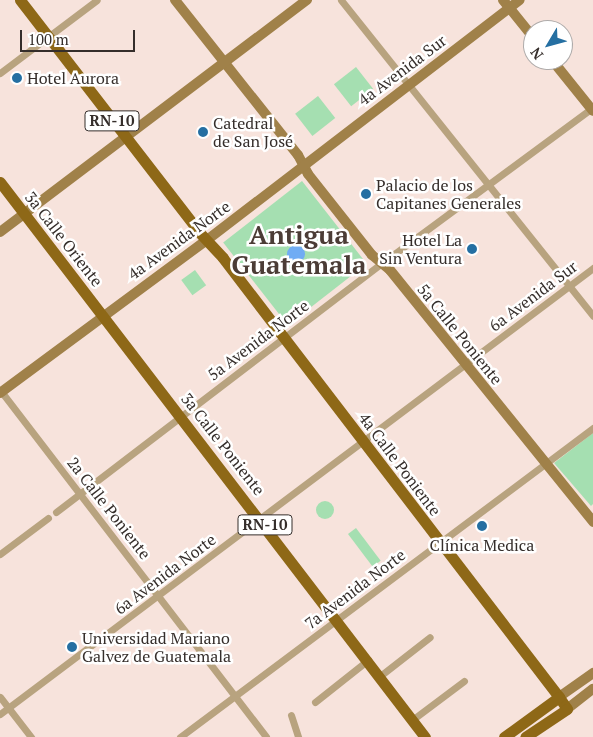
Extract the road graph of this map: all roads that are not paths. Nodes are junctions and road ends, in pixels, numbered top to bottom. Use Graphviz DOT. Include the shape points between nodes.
graph roads {
  1 [pos="20,0"];
  2 [pos="97,0"];
  3 [pos="175,0"];
  4 [pos="307,0"];
  5 [pos="340,0"];
  6 [pos="520,0"];
  7 [pos="506,4"];
  8 [pos="523,25"];
  9 [pos="47,37"];
  10 [pos="225,63"];
  11 [pos="560,70"];
  12 [pos="0,73"];
  13 [pos="408,85"];
  14 [pos="592,109"];
  15 [pos="125,137"];
  16 [pos="304,165"];
  17 [pos="0,182"];
  18 [pos="488,186"];
  19 [pos="24,214"];
  20 [pos="0,232"];
  21 [pos="207,240"];
  22 [pos="382,263"];
  23 [pos="593,268"];
  24 [pos="569,286"];
  25 [pos="103,316"];
  26 [pos="593,316"];
  27 [pos="283,337"];
  28 [pos="465,364"];
  29 [pos="0,392"];
  30 [pos="181,416"];
  31 [pos="593,428"];
  32 [pos="363,442"];
  33 [pos="546,463"];
  34 [pos="80,494"];
  35 [pos="56,512"];
  36 [pos="48,518"];
  37 [pos="260,519"];
  38 [pos="593,522"];
  39 [pos="440,543"];
  40 [pos="0,554"];
  41 [pos="158,595"];
  42 [pos="337,619"];
  43 [pos="430,637"];
  44 [pos="368,660"];
  45 [pos="593,674"];
  46 [pos="380,676"];
  47 [pos="464,681"];
  48 [pos="593,689"];
  49 [pos="235,696"];
  50 [pos="0,697"];
  51 [pos="559,698"];
  52 [pos="315,702"];
  53 [pos="8,708"];
  54 [pos="566,709"];
  55 [pos="0,714"];
  56 [pos="292,715"];
  57 [pos="412,720"];
  58 [pos="31,737"];
  59 [pos="180,737"];
  60 [pos="266,737"];
  61 [pos="298,737"];
  62 [pos="425,737"];
  63 [pos="504,737"];
  64 [pos="525,737"];
  1 -- 9 [label="main road, RN-10"];
  2 -- 9 [label="street"];
  3 -- 10 [label="street, 5a Calle Poniente"];
  4 -- 10 [label="street"];
  5 -- 13 [label="street"];
  6 -- 7 [label="street, 4a Avenida Sur"];
  7 -- 8 [label="street"];
  7 -- 13 [label="street, 4a Avenida Sur"];
  9 -- 12 [label="street"];
  9 -- 15 [label="main road, RN-10"];
  10 -- 15 [label="street"];
  10 -- 16 [label="street, 5a Calle Poniente"];
  11 -- 14 [label="street"];
  13 -- 16 [label="street, 4a Avenida Sur"];
  13 -- 18 [label="street"];
  14 -- 18 [label="street, 5a Avenida Norte"];
  15 -- 19 [label="street"];
  15 -- 21 [label="main road, RN-10"];
  16 -- 21 [label="street, 4a Avenida Norte"];
  16 -- 22 [label="street, 5a Calle Poniente"];
  17 -- 19 [label="main road, 3a Calle Oriente / RN-10"];
  18 -- 22 [label="street, 5a Avenida Norte"];
  18 -- 24 [label="street"];
  19 -- 20 [label="street"];
  19 -- 25 [label="main road, 3a Calle Oriente / RN-10"];
  21 -- 25 [label="street, 4a Avenida Norte"];
  21 -- 27 [label="main road, 4a Calle Poniente / RN-10"];
  22 -- 27 [label="street, 5a Avenida Norte"];
  22 -- 28 [label="street, 5a Calle Poniente"];
  23 -- 24 [label="street, 6a Avenida Sur"];
  24 -- 26 [label="street"];
  24 -- 28 [label="street, 6a Avenida Sur"];
  25 -- 29 [label="street, 4a Avenida Norte"];
  25 -- 30 [label="main road, 3a Calle Poniente / RN-10"];
  27 -- 30 [label="street, 5a Avenida Norte"];
  27 -- 32 [label="main road, 4a Calle Poniente / RN-10"];
  28 -- 32 [label="street, 6a Avenida Norte"];
  28 -- 33 [label="street, 5a Calle Poniente"];
  29 -- 34 [label="street, 2a Calle Poniente"];
  30 -- 34 [label="street, 5a Avenida Norte"];
  30 -- 37 [label="main road, 3a Calle Poniente / RN-10"];
  31 -- 33 [label="street, 7a Avenida Norte"];
  32 -- 37 [label="street, 6a Avenida Norte"];
  32 -- 39 [label="main road, 4a Calle Poniente / RN-10"];
  33 -- 38 [label="street, 5a Calle Poniente"];
  33 -- 39 [label="street, 7a Avenida Norte"];
  34 -- 35 [label="street, 5a Avenida Norte"];
  34 -- 41 [label="street, 2a Calle Poniente"];
  36 -- 40 [label="street"];
  37 -- 41 [label="street, 6a Avenida Norte"];
  37 -- 42 [label="main road, 3a Calle Poniente / RN-10"];
  39 -- 42 [label="street, 7a Avenida Norte"];
  39 -- 51 [label="main road, 4a Calle Poniente / RN-10"];
  41 -- 49 [label="street, 2a Calle Poniente"];
  41 -- 53 [label="street, 6a Avenida Norte"];
  42 -- 44 [label="main road, 3a Calle Poniente / RN-10"];
  42 -- 49 [label="street, 7a Avenida Norte"];
  43 -- 46 [label="street"];
  44 -- 46 [label="main road, 3a Calle Poniente / RN-10"];
  44 -- 52 [label="street"];
  45 -- 51 [label="street"];
  46 -- 57 [label="main road, 3a Calle Poniente / RN-10"];
  47 -- 57 [label="street"];
  48 -- 54 [label="street"];
  49 -- 59 [label="street, 7a Avenida Norte"];
  49 -- 60 [label="street, 2a Calle Poniente"];
  50 -- 53 [label="street"];
  51 -- 54 [label="main road, 4a Calle Poniente / RN-10"];
  51 -- 63 [label="main road"];
  53 -- 55 [label="street, 6a Avenida Norte"];
  53 -- 58 [label="street"];
  54 -- 64 [label="main road"];
  56 -- 61 [label="street"];
  57 -- 62 [label="main road, 3a Calle Poniente / RN-10"];
}
